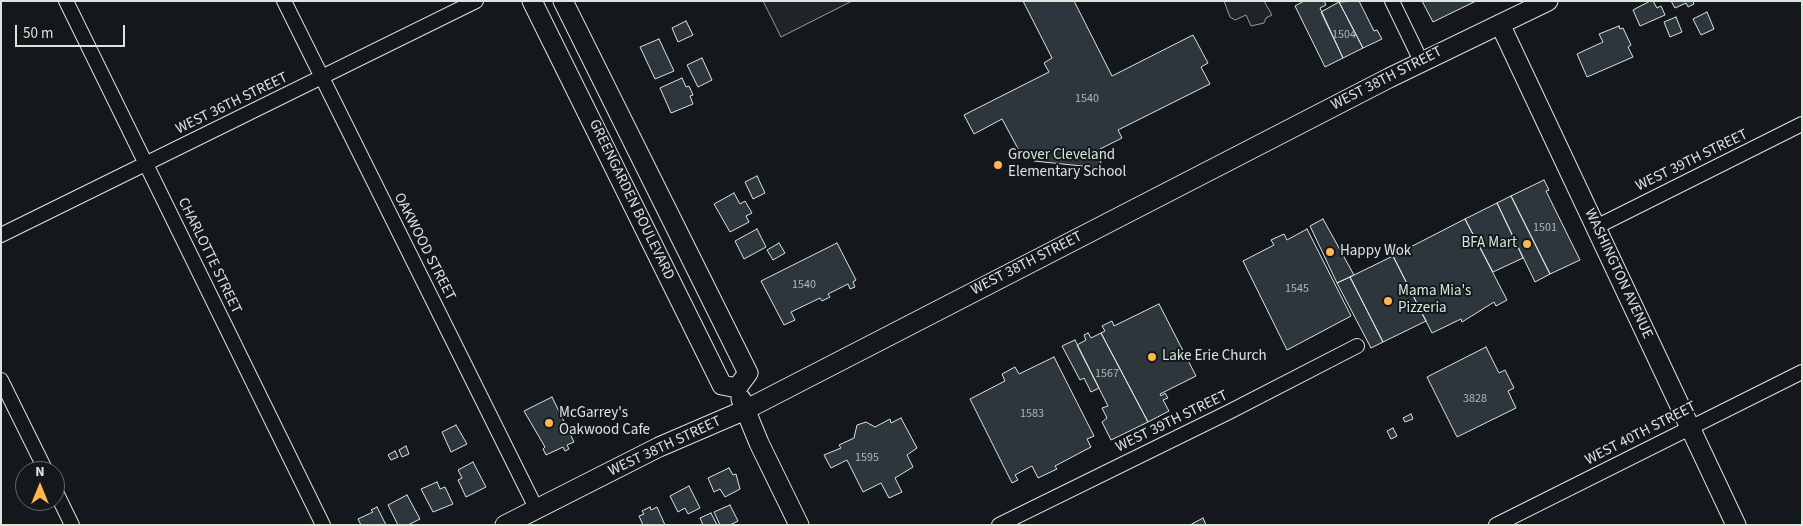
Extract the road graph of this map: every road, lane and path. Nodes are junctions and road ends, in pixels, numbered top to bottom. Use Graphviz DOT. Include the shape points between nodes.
graph roads {
  1 [pos="66,1"];
  2 [pos="284,1"];
  3 [pos="476,1"];
  4 [pos="532,1"];
  5 [pos="563,1"];
  6 [pos="1392,1"];
  7 [pos="1548,1"];
  8 [pos="1500,24"];
  9 [pos="1421,61"];
  10 [pos="321,78"];
  11 [pos="1802,124"];
  12 [pos="146,164"];
  13 [pos="1596,226"];
  14 [pos="1,235"];
  15 [pos="1357,346"];
  16 [pos="1802,372"];
  17 [pos="1,380"];
  18 [pos="737,388"];
  19 [pos="745,410"];
  20 [pos="1691,427"];
  21 [pos="41,461"];
  22 [pos="536,508"];
  23 [pos="65,511"];
  24 [pos="72,525"];
  25 [pos="323,525"];
  26 [pos="505,525"];
  27 [pos="799,525"];
  28 [pos="999,525"];
  29 [pos="1496,525"];
  30 [pos="1736,525"];
  1 -- 12 [label="street, CHARLOTTE STREET"];
  2 -- 10 [label="street, OAKWOOD STREET"];
  3 -- 10 [label="street, WEST 36TH STREET"];
  4 -- 18 [label="street, GREENGARDEN BOULEVARD" via="722,385"];
  5 -- 18 [label="street, GREENGARDEN BOULEVARD" via="748,374"];
  6 -- 9 [label="street"];
  7 -- 8 [label="street, WEST 38TH STREET"];
  8 -- 9 [label="street, WEST 38TH STREET"];
  8 -- 13 [label="street, WASHINGTON AVENUE"];
  9 -- 19 [label="street, WEST 38TH STREET"];
  10 -- 12 [label="street, WEST 36TH STREET"];
  10 -- 22 [label="street, OAKWOOD STREET"];
  11 -- 13 [label="street, WEST 39TH STREET"];
  12 -- 14 [label="street, WEST 36TH STREET"];
  12 -- 25 [label="street, CHARLOTTE STREET"];
  13 -- 20 [label="street, WASHINGTON AVENUE"];
  15 -- 28 [label="street, WEST 39TH STREET"];
  16 -- 20 [label="street, WEST 40TH STREET"];
  17 -- 21 [label="street"];
  18 -- 19 [label="street"];
  19 -- 22 [label="street, WEST 38TH STREET" via="659,447"];
  19 -- 27 [label="street"];
  20 -- 29 [label="street, WEST 40TH STREET"];
  20 -- 30 [label="street, WASHINGTON AVENUE"];
  22 -- 26 [label="street, WEST 38TH STREET"];
  23 -- 24 [label="street"];
}
